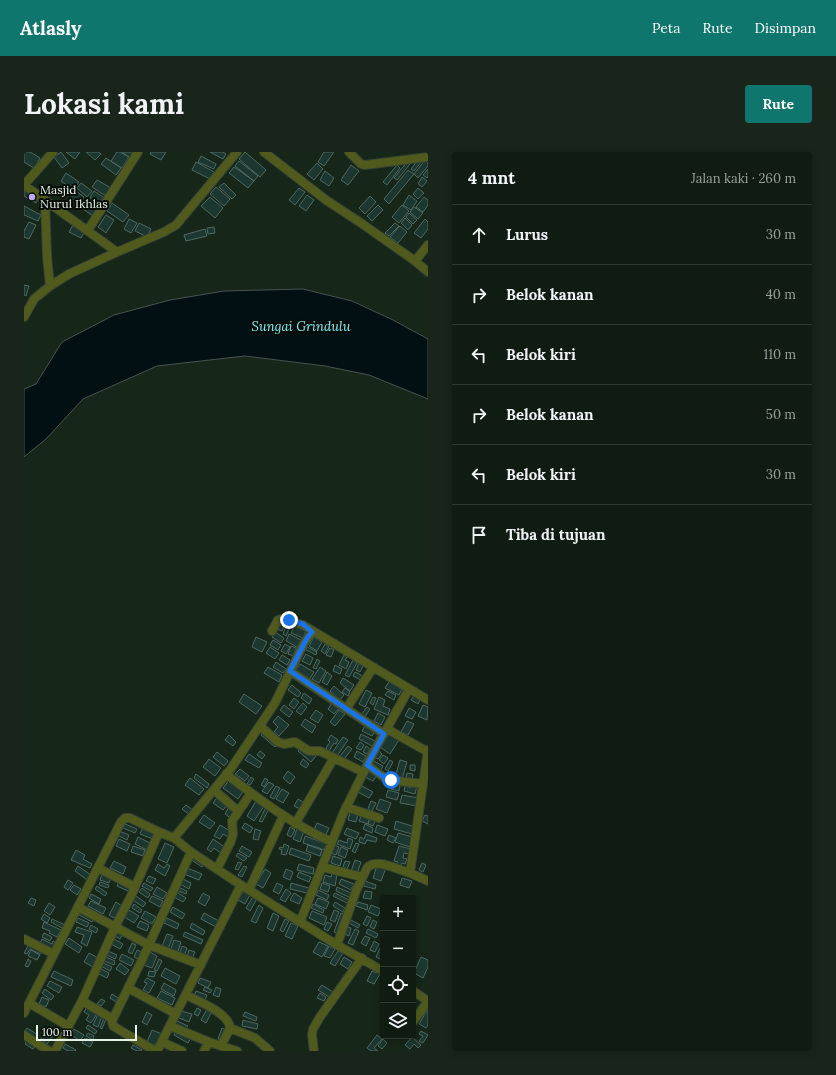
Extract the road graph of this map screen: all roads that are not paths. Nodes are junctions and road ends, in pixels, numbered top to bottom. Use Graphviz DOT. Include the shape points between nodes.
graph roads {
  1 [pos="53,152"];
  2 [pos="138,152"];
  3 [pos="237,152"];
  4 [pos="264,152"];
  5 [pos="349,152"];
  6 [pos="428,158"];
  7 [pos="24,185"];
  8 [pos="46,200"];
  9 [pos="88,230"];
  10 [pos="428,245"];
  11 [pos="117,252"];
  12 [pos="415,261"];
  13 [pos="428,272"];
  14 [pos="50,286"];
  15 [pos="34,299"];
  16 [pos="24,308"];
  17 [pos="24,317"];
  18 [pos="272,631"];
  19 [pos="312,632"];
  20 [pos="373,668"];
  21 [pos="290,671"];
  22 [pos="409,689"];
  23 [pos="428,700"];
  24 [pos="346,709"];
  25 [pos="260,726"];
  26 [pos="385,732"];
  27 [pos="428,751"];
  28 [pos="334,758"];
  29 [pos="365,769"];
  30 [pos="226,774"];
  31 [pos="423,784"];
  32 [pos="214,790"];
  33 [pos="251,793"];
  34 [pos="346,808"];
  35 [pos="238,811"];
  36 [pos="283,816"];
  37 [pos="379,818"];
  38 [pos="295,824"];
  39 [pos="158,832"];
  40 [pos="174,838"];
  41 [pos="332,842"];
  42 [pos="191,852"];
  43 [pos="322,867"];
  44 [pos="98,868"];
  45 [pos="217,869"];
  46 [pos="410,873"];
  47 [pos="362,878"];
  48 [pos="428,881"];
  49 [pos="241,885"];
  50 [pos="135,888"];
  51 [pos="249,890"];
  52 [pos="78,907"];
  53 [pos="300,922"];
  54 [pos="115,927"];
  55 [pos="24,939"];
  56 [pos="149,945"];
  57 [pos="337,945"];
  58 [pos="54,954"];
  59 [pos="362,958"];
  60 [pos="201,965"];
  61 [pos="380,969"];
  62 [pos="128,988"];
  63 [pos="416,993"];
  64 [pos="186,995"];
  65 [pos="82,1001"];
  66 [pos="428,1001"];
  67 [pos="26,1008"];
  68 [pos="176,1014"];
  69 [pos="416,1018"];
  70 [pos="113,1019"];
  71 [pos="68,1026"];
  72 [pos="170,1026"];
  73 [pos="230,1028"];
  74 [pos="24,1035"];
  75 [pos="162,1042"];
  76 [pos="209,1042"];
  77 [pos="221,1046"];
  78 [pos="49,1051"];
  79 [pos="55,1051"];
  80 [pos="156,1051"];
  81 [pos="182,1051"];
  82 [pos="204,1051"];
  83 [pos="237,1051"];
  84 [pos="270,1051"];
  85 [pos="314,1051"];
  1 -- 7 [label="street"];
  2 -- 9 [label="street"];
  3 -- 11 [label="street" via="176,225"];
  4 -- 12 [label="street" via="326,200"];
  5 -- 6 [label="street" via="361,164 366,165"];
  7 -- 8 [label="street"];
  8 -- 9 [label="street"];
  8 -- 14 [label="street"];
  9 -- 11 [label="street"];
  10 -- 12 [label="street"];
  11 -- 14 [label="street" via="69,274"];
  12 -- 13 [label="street"];
  14 -- 15 [label="street"];
  15 -- 16 [label="street"];
  15 -- 17 [label="street"];
  18 -- 19 [label="street" via="281,619 303,624"];
  19 -- 20 [label="street"];
  19 -- 21 [label="street"];
  20 -- 22 [label="street"];
  20 -- 24 [label="street"];
  21 -- 24 [label="street"];
  21 -- 25 [label="street" via="275,703"];
  22 -- 23 [label="street"];
  22 -- 26 [label="street"];
  24 -- 26 [label="street"];
  25 -- 28 [label="street" via="278,742 295,742 309,751 320,751"];
  25 -- 30 [label="street"];
  26 -- 27 [label="street"];
  26 -- 29 [label="street"];
  27 -- 31 [label="street"];
  28 -- 29 [label="street"];
  28 -- 38 [label="street"];
  29 -- 31 [label="street" via="391,780"];
  29 -- 34 [label="street"];
  30 -- 32 [label="street"];
  30 -- 33 [label="street"];
  31 -- 46 [label="street"];
  32 -- 35 [label="street"];
  32 -- 40 [label="street"];
  33 -- 35 [label="street"];
  33 -- 36 [label="street"];
  34 -- 37 [label="street"];
  34 -- 41 [label="street"];
  35 -- 45 [label="street" via="232,821 231,841"];
  36 -- 38 [label="street"];
  36 -- 51 [label="street"];
  38 -- 41 [label="street"];
  39 -- 40 [label="street"];
  39 -- 44 [label="street" via="125,818"];
  39 -- 50 [label="street"];
  40 -- 42 [label="street"];
  41 -- 43 [label="street"];
  42 -- 45 [label="street"];
  42 -- 56 [label="street"];
  43 -- 47 [label="street"];
  43 -- 53 [label="street"];
  44 -- 50 [label="street"];
  44 -- 52 [label="street"];
  45 -- 49 [label="street"];
  46 -- 47 [label="street" via="377,863 370,865"];
  46 -- 48 [label="street"];
  47 -- 57 [label="street"];
  49 -- 51 [label="street"];
  49 -- 60 [label="street"];
  50 -- 54 [label="street"];
  51 -- 53 [label="street"];
  52 -- 54 [label="street"];
  52 -- 58 [label="street"];
  53 -- 57 [label="street"];
  54 -- 56 [label="street"];
  54 -- 65 [label="street"];
  55 -- 58 [label="street"];
  56 -- 60 [label="street"];
  56 -- 62 [label="street"];
  57 -- 59 [label="street"];
  58 -- 67 [label="street"];
  59 -- 61 [label="street"];
  59 -- 85 [label="street" via="313,1029"];
  60 -- 64 [label="street"];
  62 -- 68 [label="street"];
  62 -- 70 [label="street"];
  63 -- 66 [label="street"];
  64 -- 68 [label="street"];
  64 -- 73 [label="street" via="224,1016"];
  65 -- 70 [label="street"];
  65 -- 71 [label="street"];
  66 -- 69 [label="street"];
  67 -- 71 [label="street"];
  68 -- 72 [label="street"];
  70 -- 80 [label="street" via="113,1026"];
  71 -- 79 [label="street"];
  72 -- 75 [label="street"];
  72 -- 76 [label="street"];
  73 -- 77 [label="street"];
  73 -- 84 [label="street" via="255,1038"];
  74 -- 78 [label="street"];
  75 -- 80 [label="street"];
  75 -- 81 [label="street"];
  76 -- 77 [label="street"];
  76 -- 82 [label="street"];
  77 -- 83 [label="street"];
}
